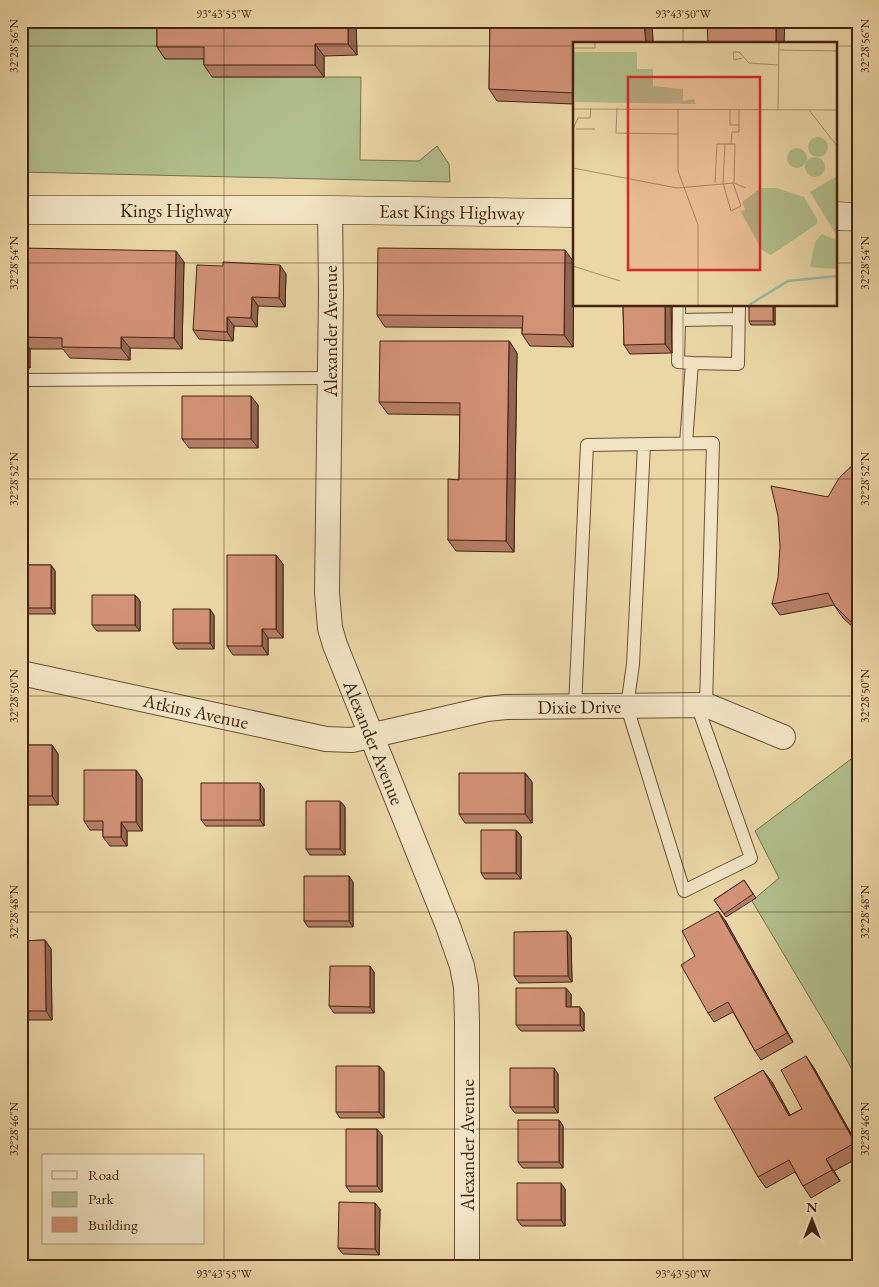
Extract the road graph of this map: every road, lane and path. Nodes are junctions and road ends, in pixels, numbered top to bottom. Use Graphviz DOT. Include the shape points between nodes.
graph roads {
  1 [pos="21,210"];
  2 [pos="330,210"];
  3 [pos="573,213"];
  4 [pos="836,216"];
  5 [pos="858,217"];
  6 [pos="678,306"];
  7 [pos="739,306"];
  8 [pos="738,319"];
  9 [pos="679,320"];
  10 [pos="692,363"];
  11 [pos="330,378"];
  12 [pos="21,380"];
  13 [pos="686,443"];
  14 [pos="644,445"];
  15 [pos="21,673"];
  16 [pos="702,705"];
  17 [pos="575,707"];
  18 [pos="627,707"];
  19 [pos="371,736"];
  20 [pos="783,737"];
  21 [pos="467,1266"];
  1 -- 2 [label="main road, Kings Highway"];
  2 -- 3 [label="main road, East Kings Highway"];
  2 -- 11 [label="street, Alexander Avenue"];
  4 -- 5 [label="main road"];
  6 -- 9 [label="lane"];
  7 -- 8 [label="lane"];
  8 -- 9 [label="lane"];
  8 -- 10 [label="lane" via="738,364"];
  9 -- 10 [label="lane" via="678,362"];
  10 -- 13 [label="lane"];
  11 -- 12 [label="lane"];
  11 -- 19 [label="street, Alexander Avenue" via="330,628"];
  13 -- 14 [label="lane"];
  13 -- 16 [label="lane" via="713,443"];
  14 -- 17 [label="lane" via="587,445"];
  14 -- 18 [label="lane" via="633,664"];
  15 -- 19 [label="street, Atkins Avenue" via="326,739 352,740"];
  16 -- 18 [label="street, Dixie Drive"];
  16 -- 18 [label="lane" via="751,858 684,891"];
  16 -- 20 [label="street, Dixie Drive"];
  17 -- 18 [label="street, Dixie Drive"];
  17 -- 19 [label="street, Dixie Drive" via="487,709"];
  19 -- 21 [label="street, Alexander Avenue" via="448,926 466,987"];
}
